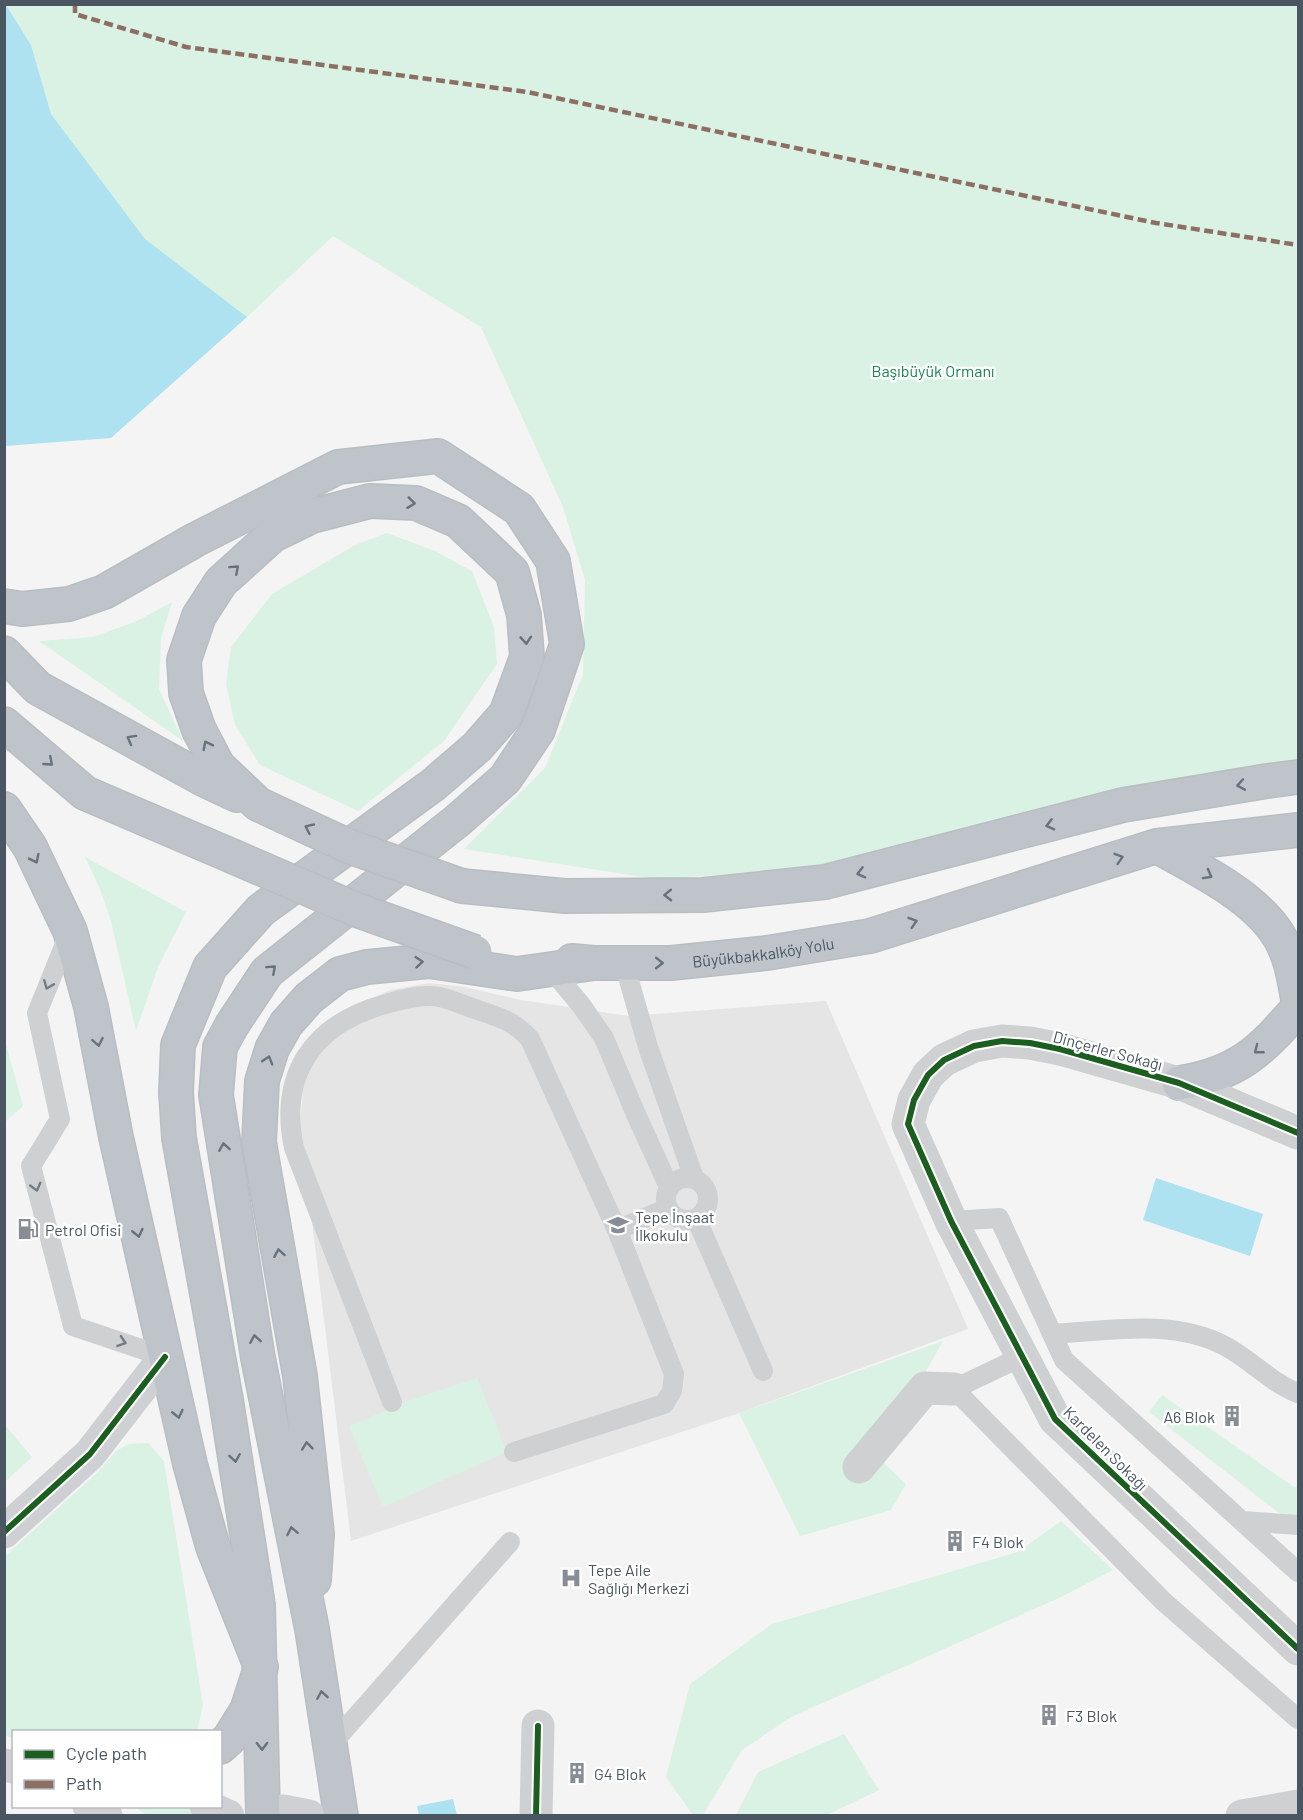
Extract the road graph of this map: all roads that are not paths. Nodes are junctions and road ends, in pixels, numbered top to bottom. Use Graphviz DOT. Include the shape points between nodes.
graph roads {
  1 [pos="4,606"];
  2 [pos="4,653"];
  3 [pos="4,724"];
  4 [pos="1299,777"];
  5 [pos="258,804"];
  6 [pos="4,809"];
  7 [pos="1299,830"];
  8 [pos="1157,846"];
  9 [pos="70,931"];
  10 [pos="609,963"];
  11 [pos="551,969"];
  12 [pos="1299,999"];
  13 [pos="1299,1008"];
  14 [pos="1179,1083"];
  15 [pos="908,1124"];
  16 [pos="1299,1132"];
  17 [pos="694,1178"];
  18 [pos="669,1187"];
  19 [pos="668,1208"];
  20 [pos="696,1218"];
  21 [pos="951,1221"];
  22 [pos="617,1230"];
  23 [pos="1052,1334"];
  24 [pos="165,1357"];
  25 [pos="1021,1357"];
  26 [pos="763,1371"];
  27 [pos="954,1389"];
  28 [pos="1299,1393"];
  29 [pos="392,1402"];
  30 [pos="514,1452"];
  31 [pos="859,1467"];
  32 [pos="1243,1521"];
  33 [pos="1299,1525"];
  34 [pos="4,1532"];
  35 [pos="510,1542"];
  36 [pos="1299,1572"];
  37 [pos="312,1629"];
  38 [pos="1299,1649"];
  39 [pos="261,1667"];
  40 [pos="1299,1719"];
  41 [pos="538,1726"];
  42 [pos="222,1746"];
  43 [pos="330,1746"];
  44 [pos="1299,1806"];
  45 [pos="211,1808"];
  46 [pos="228,1815"];
  47 [pos="262,1815"];
  48 [pos="309,1815"];
  49 [pos="341,1815"];
  50 [pos="536,1815"];
  51 [pos="1242,1815"];
  37 -- 1 [label="highway, one-way" via="258,1358 216,1095 220,1047 267,972 505,779 538,730 567,644 554,561 519,508 438,456 338,467 104,592 69,604 22,609"];
  5 -- 2 [label="highway, one-way" via="205,780 38,688"];
  3 -- 10 [label="highway, Büyükbakkalköy Yolu, one-way, bridge" via="85,793 357,910 475,952"];
  4 -- 5 [label="highway, one-way, bridge" via="1123,806 825,882 703,895 565,896 462,886 348,846"];
  5 -- 39 [label="highway, one-way" via="218,766 186,693 184,660 199,616 221,582 273,535 312,516 346,507 370,501 416,502 458,521 512,572 524,615 527,657 506,714 477,747 433,785 261,910 210,967 178,1045 179,1138 250,1548"];
  6 -- 9 [label="highway, one-way" via="30,848"];
  7 -- 8 [label="highway, Büyükbakkalköy Yolu"];
  10 -- 8 [label="highway, Büyükbakkalköy Yolu, one-way" via="671,963 870,936"];
  8 -- 12 [label="highway, one-way" via="1217,880 1264,915 1289,956"];
  9 -- 24 [label="highway, one-way" via="91,1007"];
  9 -- 24 [label="lane, one-way" via="37,1013 60,1119 31,1166 73,1326"];
  10 -- 11 [label="highway"];
  10 -- 17 [label="lane" via="648,1047"];
  11 -- 18 [label="lane" via="604,1038"];
  37 -- 11 [label="highway, one-way" via="317,1534 301,1387 259,1142 262,1081 272,1049 286,1024 309,998 340,974 367,967 429,961 517,974"];
  13 -- 14 [label="highway, one-way" via="1266,1044 1246,1059 1206,1079"];
  14 -- 15 [label="street, Dinçerler Sokağı" via="1060,1050 1002,1041 974,1046 944,1060 928,1075 914,1100"];
  14 -- 16 [label="street, Dinçerler Sokağı"];
  15 -- 21 [label="street, Kardelen Sokağı"];
  17 -- 18 [label="lane" via="686,1177"];
  17 -- 20 [label="lane" via="709,1197 703,1213"];
  18 -- 19 [label="lane"];
  19 -- 20 [label="lane" via="674,1216 685,1220"];
  19 -- 22 [label="lane"];
  20 -- 26 [label="lane"];
  21 -- 23 [label="lane" via="999,1218"];
  21 -- 25 [label="street, Kardelen Sokağı"];
  22 -- 29 [label="lane" via="530,1039 511,1021 433,996 403,999 374,1008 324,1035 301,1065 291,1099 291,1134"];
  22 -- 30 [label="lane" via="674,1374 672,1391 664,1404"];
  23 -- 28 [label="lane" via="1148,1328 1187,1331 1227,1347"];
  23 -- 32 [label="lane" via="1064,1360"];
  24 -- 34 [label="street" via="90,1454"];
  24 -- 39 [label="highway, one-way" via="213,1547"];
  25 -- 27 [label="lane"];
  25 -- 38 [label="street, Kardelen Sokağı" via="1055,1419"];
  27 -- 31 [label="street" via="925,1388"];
  27 -- 40 [label="lane" via="1163,1601"];
  32 -- 33 [label="lane"];
  32 -- 36 [label="lane"];
  35 -- 43 [label="lane"];
  43 -- 37 [label="highway, one-way"];
  39 -- 42 [label="highway" via="247,1710"];
  39 -- 47 [label="highway, one-way"];
  41 -- 50 [label="street"];
  43 -- 49 [label="highway"];
  44 -- 51 [label="street"];
  45 -- 46 [label="street"];
  47 -- 48 [label="street" via="283,1811"];
}
